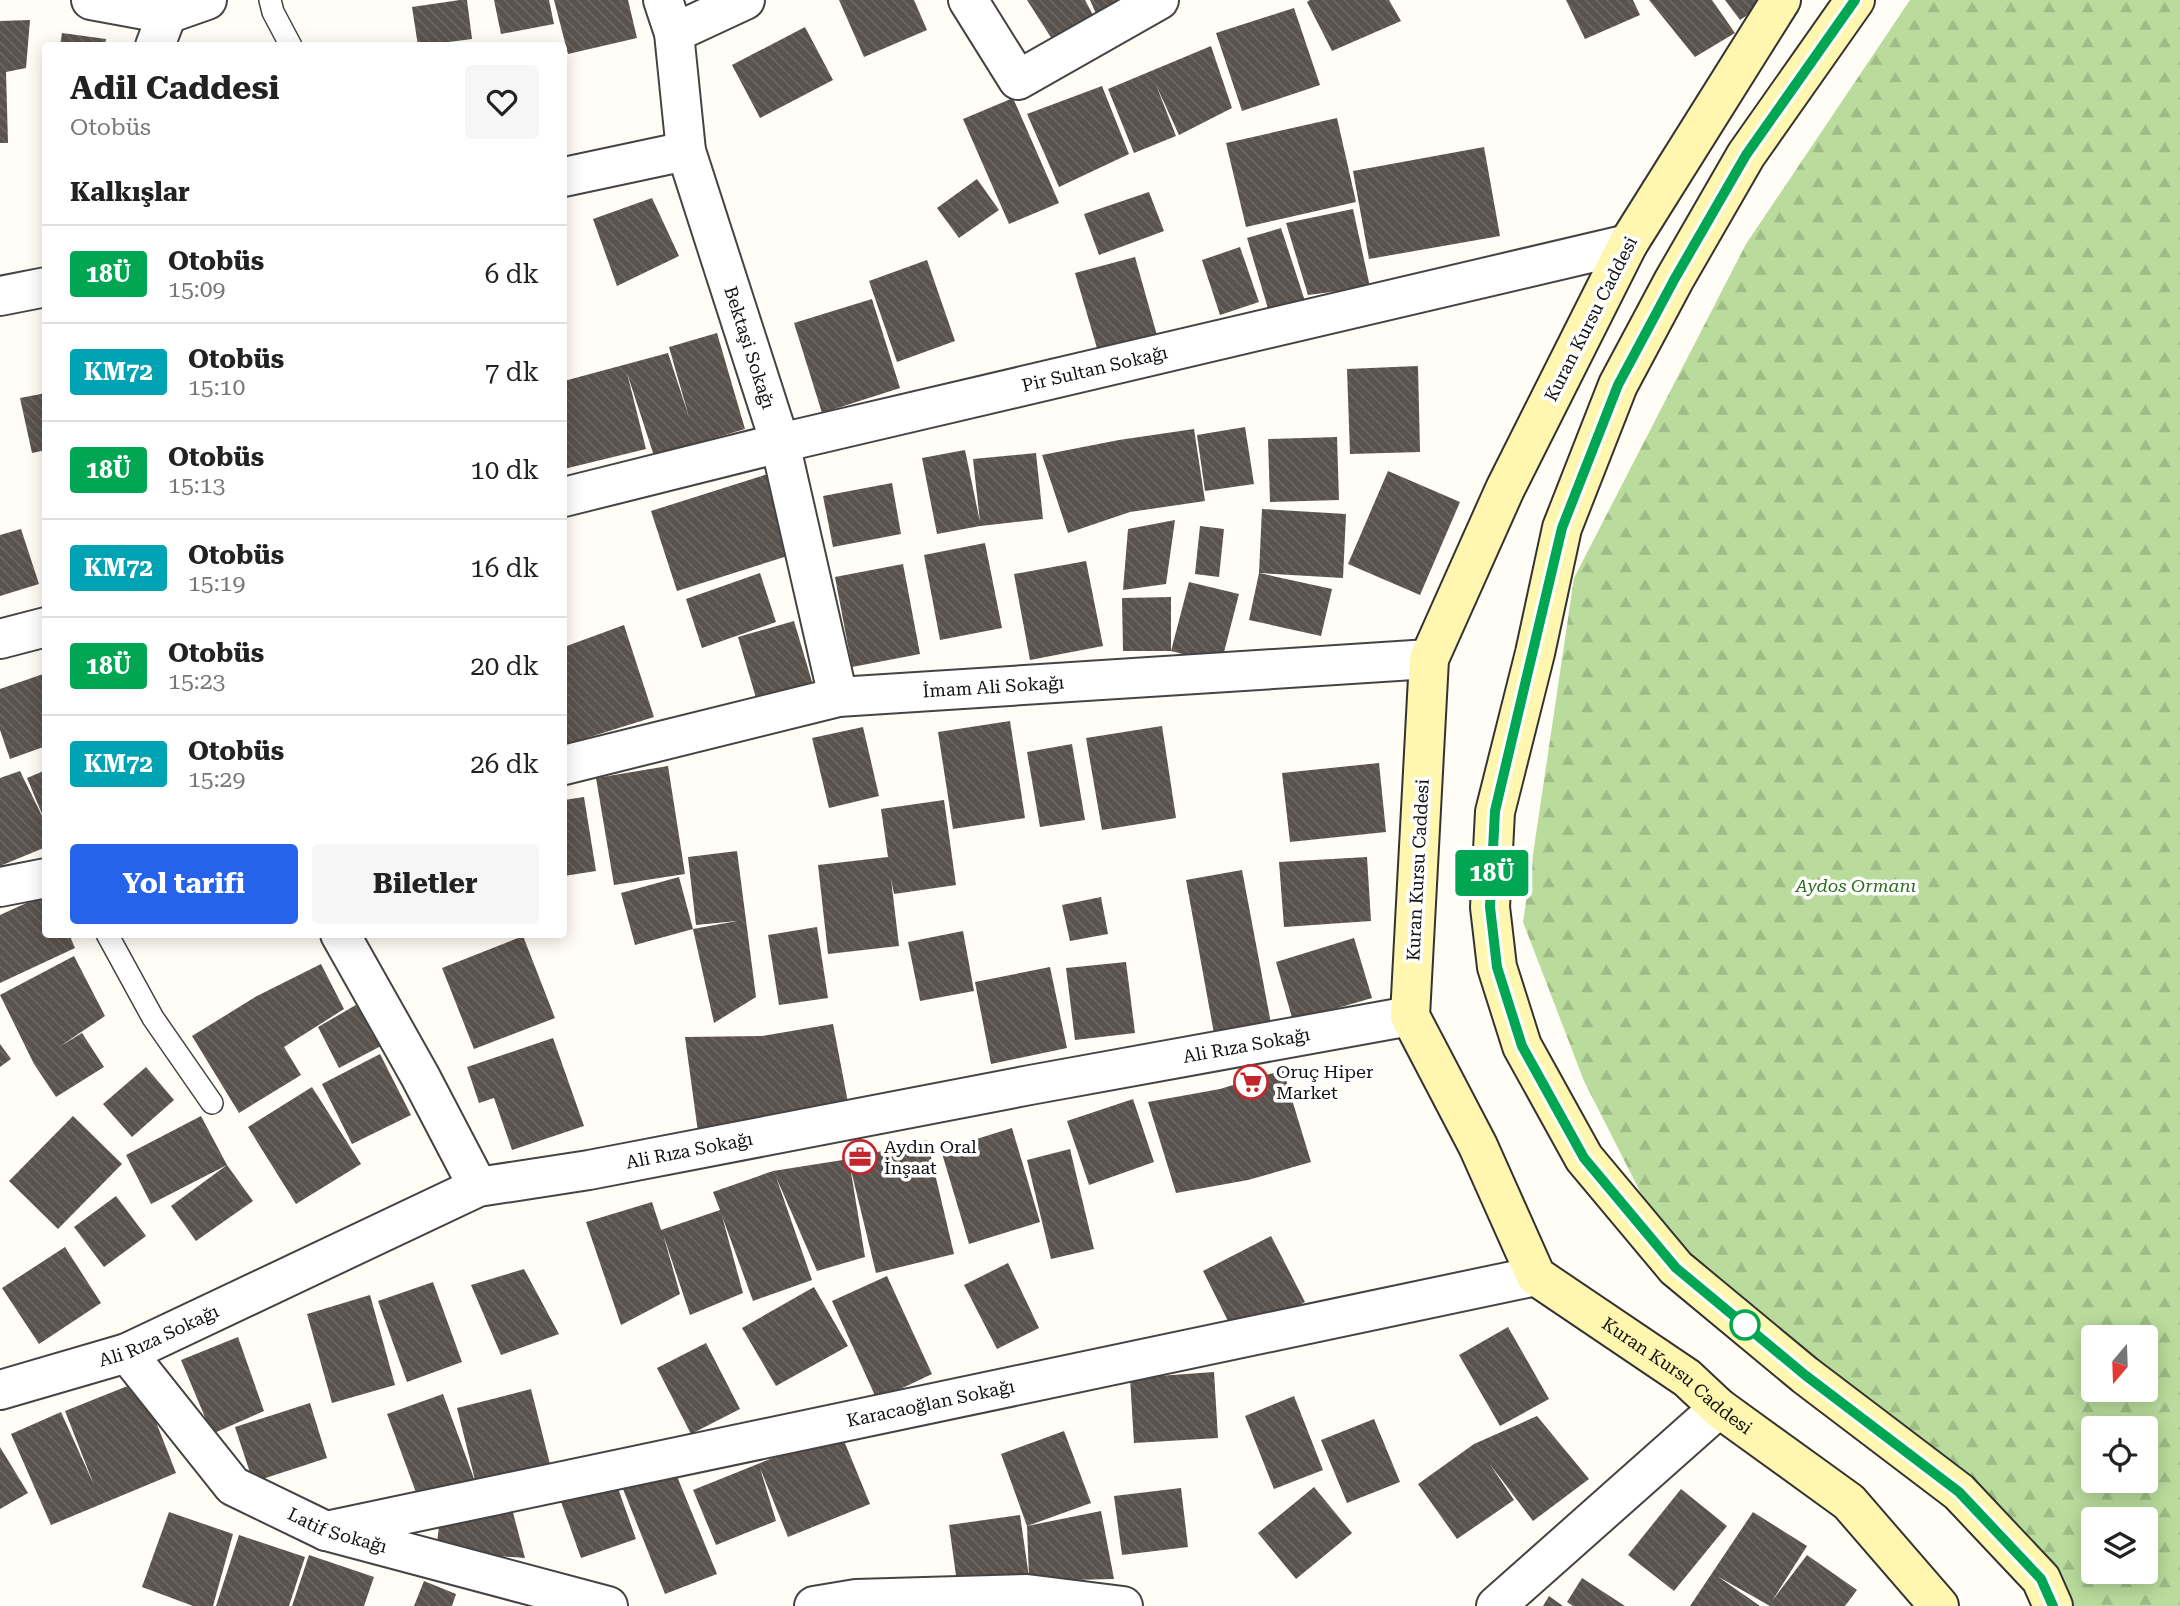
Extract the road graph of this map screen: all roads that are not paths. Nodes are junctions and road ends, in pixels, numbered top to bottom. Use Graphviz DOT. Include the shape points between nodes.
graph roads {
  1 [pos="90,0"];
  2 [pos="207,0"];
  3 [pos="270,0"];
  4 [pos="745,0"];
  5 [pos="968,0"];
  6 [pos="1159,0"];
  7 [pos="1781,0"];
  8 [pos="1855,0"];
  9 [pos="669,17"];
  10 [pos="166,20"];
  11 [pos="289,42"];
  12 [pos="686,151"];
  13 [pos="567,176"];
  14 [pos="1628,244"];
  15 [pos="42,288"];
  16 [pos="0,296"];
  17 [pos="780,443"];
  18 [pos="567,496"];
  19 [pos="42,628"];
  20 [pos="0,639"];
  21 [pos="1429,659"];
  22 [pos="838,697"];
  23 [pos="567,764"];
  24 [pos="42,879"];
  25 [pos="0,887"];
  26 [pos="109,938"];
  27 [pos="342,938"];
  28 [pos="1410,1016"];
  29 [pos="212,1103"];
  30 [pos="478,1187"];
  31 [pos="1536,1276"];
  32 [pos="127,1353"];
  33 [pos="0,1390"];
  34 [pos="1719,1408"];
  35 [pos="326,1531"];
  36 [pos="608,1606"];
  37 [pos="814,1606"];
  38 [pos="1123,1606"];
  39 [pos="1496,1606"];
  40 [pos="1939,1606"];
  41 [pos="2053,1606"];
  1 -- 10 [label="street"];
  2 -- 10 [label="street"];
  3 -- 11 [label="lane"];
  4 -- 9 [label="street"];
  5 -- 6 [label="street" via="1018,80"];
  7 -- 14 [label="main road, Kuran Kursu Caddesi"];
  8 -- 41 [label="main road" via="1746,155 1674,280 1618,385 1562,528 1495,811 1490,907 1497,967 1522,1046 1584,1158 1676,1268 1805,1375 1959,1492 2041,1579"];
  9 -- 12 [label="street, Bektaşi Sokağı"];
  12 -- 13 [label="street"];
  12 -- 17 [label="street, Bektaşi Sokağı"];
  14 -- 17 [label="street, Pir Sultan Sokağı"];
  14 -- 21 [label="main road, Kuran Kursu Caddesi" via="1505,489"];
  15 -- 16 [label="street"];
  17 -- 18 [label="street, Pir Sultan Sokağı"];
  17 -- 22 [label="street, Bektaşi Sokağı"];
  19 -- 20 [label="street"];
  21 -- 22 [label="street, İmam Ali Sokağı"];
  21 -- 28 [label="main road, Kuran Kursu Caddesi"];
  22 -- 23 [label="street, İmam Ali Sokağı"];
  24 -- 25 [label="street"];
  26 -- 29 [label="lane" via="153,1018"];
  27 -- 30 [label="street"];
  28 -- 30 [label="street, Ali Rıza Sokağı"];
  28 -- 31 [label="main road" via="1478,1146"];
  30 -- 32 [label="street, Ali Rıza Sokağı"];
  31 -- 34 [label="main road, Kuran Kursu Caddesi" via="1687,1378"];
  31 -- 35 [label="street, Karacaoğlan Sokağı"];
  32 -- 33 [label="street, Ali Rıza Sokağı"];
  32 -- 35 [label="street, Latif Sokağı" via="233,1486"];
  34 -- 39 [label="street"];
  34 -- 40 [label="main road, Kuran Kursu Caddesi" via="1849,1502"];
  35 -- 36 [label="street, Latif Sokağı"];
  37 -- 38 [label="street" via="856,1598 1027,1594"];
}
